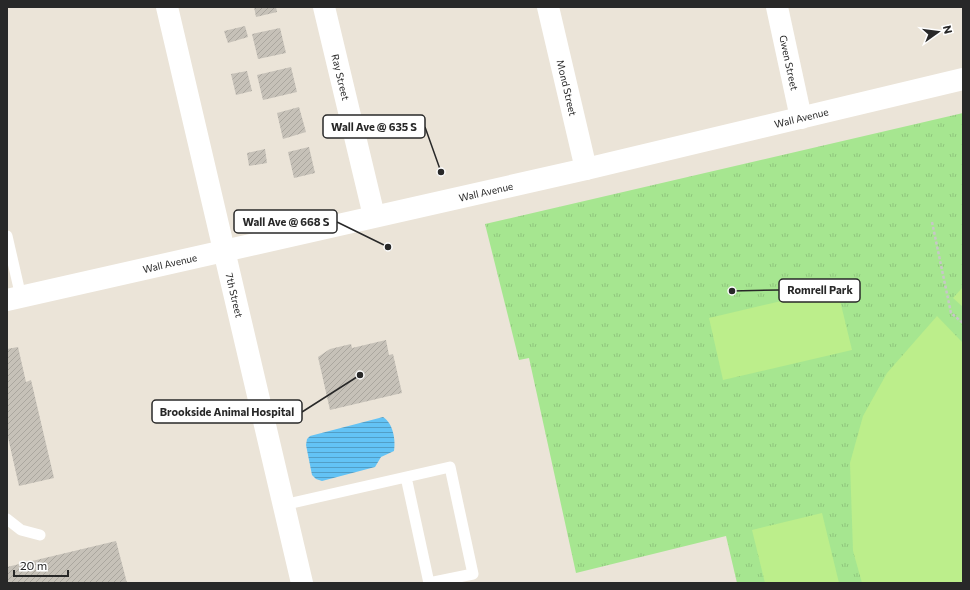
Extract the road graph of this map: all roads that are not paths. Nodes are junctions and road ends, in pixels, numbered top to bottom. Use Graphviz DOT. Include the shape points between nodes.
graph roads {
  1 [pos="167,7"];
  2 [pos="324,7"];
  3 [pos="548,7"];
  4 [pos="777,7"];
  5 [pos="963,79"];
  6 [pos="802,118"];
  7 [pos="586,169"];
  8 [pos="374,216"];
  9 [pos="7,236"];
  10 [pos="224,251"];
  11 [pos="14,298"];
  12 [pos="406,477"];
  13 [pos="283,505"];
  14 [pos="7,519"];
  15 [pos="40,535"];
  16 [pos="302,583"];
  1 -- 10 [label="street, 7th Street"];
  2 -- 8 [label="street, Ray Street"];
  3 -- 7 [label="street, Mond Street"];
  4 -- 6 [label="street, Gwen Street"];
  5 -- 6 [label="street, Wall Avenue"];
  6 -- 7 [label="street, Wall Avenue"];
  7 -- 8 [label="street, Wall Avenue"];
  8 -- 10 [label="street, Wall Avenue"];
  9 -- 11 [label="lane"];
  10 -- 11 [label="street, Wall Avenue"];
  10 -- 13 [label="street, 7th Street"];
  12 -- 12 [label="lane" via="450,467 473,574 429,583"];
  12 -- 13 [label="lane"];
  13 -- 16 [label="street, 7th Street"];
  14 -- 15 [label="lane" via="21,530"];
}
